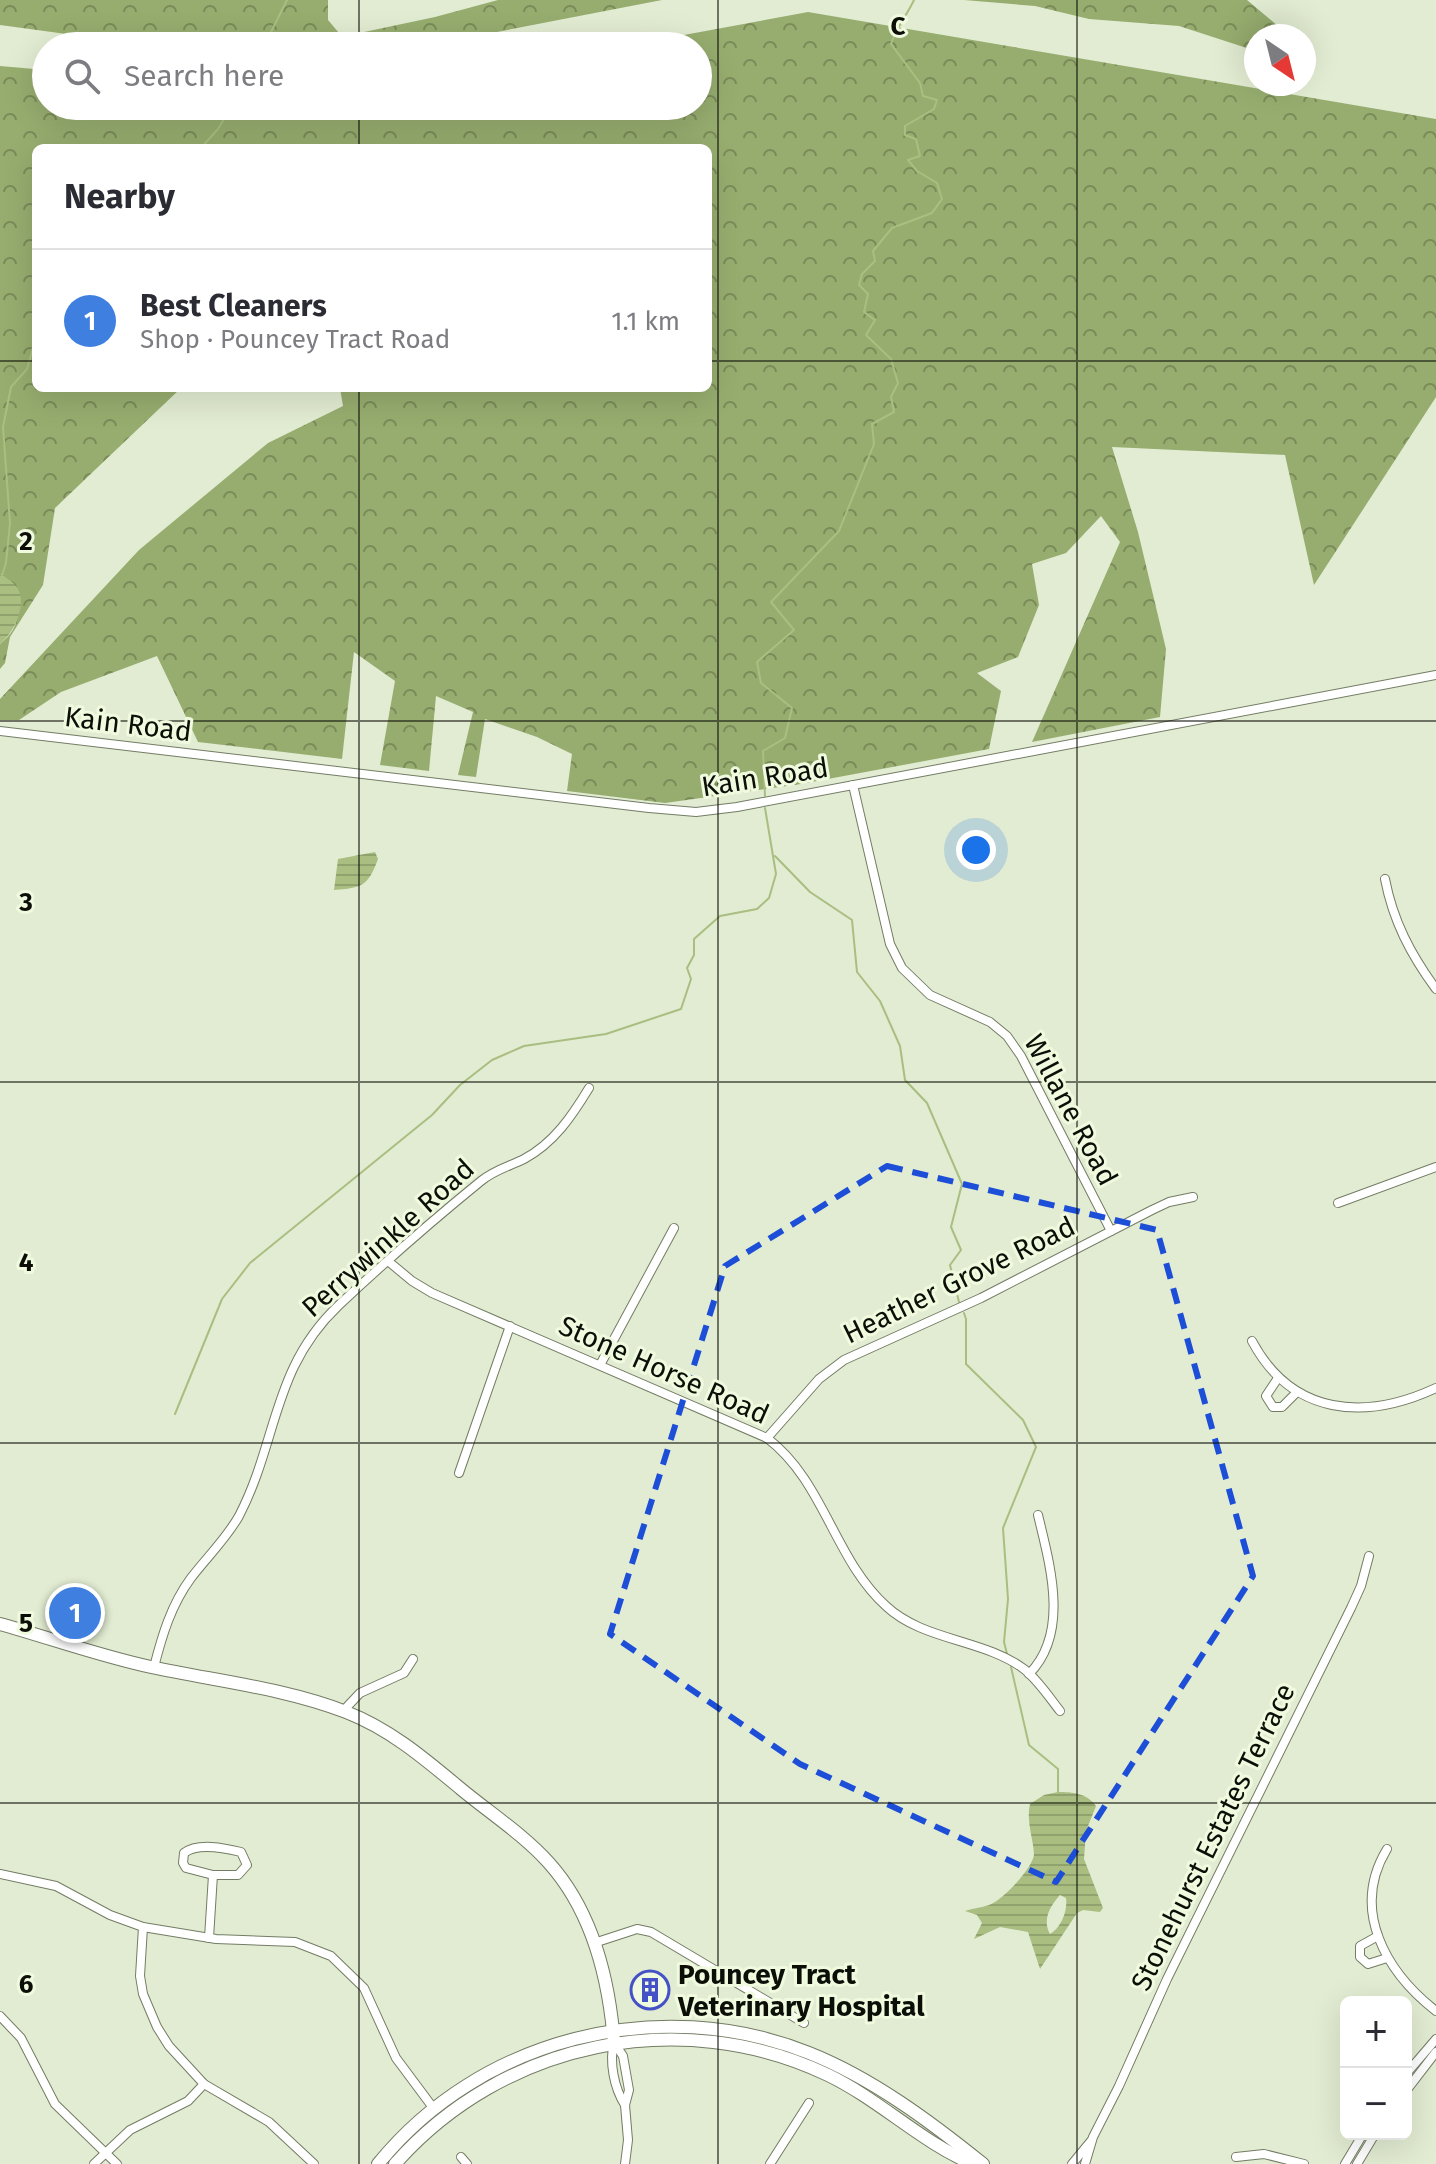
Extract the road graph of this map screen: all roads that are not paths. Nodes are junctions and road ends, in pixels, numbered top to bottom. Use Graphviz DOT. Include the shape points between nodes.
graph roads {
  1 [pos="1436,675"];
  2 [pos="0,731"];
  3 [pos="853,785"];
  4 [pos="1385,879"];
  5 [pos="1436,989"];
  6 [pos="589,1088"];
  7 [pos="1436,1167"];
  8 [pos="1193,1197"];
  9 [pos="1338,1203"];
  10 [pos="674,1228"];
  11 [pos="1111,1231"];
  12 [pos="388,1261"];
  13 [pos="510,1326"];
  14 [pos="1252,1341"];
  15 [pos="600,1365"];
  16 [pos="1278,1378"];
  17 [pos="1436,1388"];
  18 [pos="1297,1392"];
  19 [pos="767,1438"];
  20 [pos="459,1473"];
  21 [pos="1038,1515"];
  22 [pos="1369,1556"];
  23 [pos="0,1624"];
  24 [pos="413,1659"];
  25 [pos="154,1667"];
  26 [pos="1029,1674"];
  27 [pos="343,1711"];
  28 [pos="1060,1711"];
  29 [pos="1387,1849"];
  30 [pos="0,1874"];
  31 [pos="213,1875"];
  32 [pos="143,1927"];
  33 [pos="1378,1936"];
  34 [pos="209,1938"];
  35 [pos="594,1943"];
  36 [pos="1387,1958"];
  37 [pos="1436,2011"];
  38 [pos="0,2016"];
  39 [pos="804,2023"];
  40 [pos="614,2036"];
  41 [pos="1436,2039"];
  42 [pos="1436,2052"];
  43 [pos="1411,2068"];
  44 [pos="1412,2083"];
  45 [pos="204,2084"];
  46 [pos="809,2103"];
  47 [pos="434,2109"];
  48 [pos="1093,2137"];
  49 [pos="1359,2140"];
  50 [pos="1371,2140"];
  51 [pos="105,2153"];
  52 [pos="1236,2157"];
  53 [pos="94,2164"];
  54 [pos="117,2164"];
  55 [pos="314,2164"];
  56 [pos="378,2164"];
  57 [pos="395,2164"];
  58 [pos="625,2164"];
  59 [pos="770,2164"];
  60 [pos="973,2164"];
  61 [pos="983,2164"];
  62 [pos="1072,2164"];
  63 [pos="1085,2164"];
  64 [pos="1304,2164"];
  65 [pos="1345,2164"];
  66 [pos="1357,2164"];
  1 -- 3 [label="street, Kain Road"];
  2 -- 3 [label="street, Kain Road" via="687,811"];
  3 -- 11 [label="street, Willane Road" via="896,959 930,995 978,1014 1007,1036"];
  4 -- 5 [label="street" via="1399,927"];
  6 -- 12 [label="street, Perrywinkle Road" via="550,1141 484,1178"];
  7 -- 9 [label="street"];
  8 -- 11 [label="street, Heather Grove Road" via="1169,1202"];
  10 -- 15 [label="street"];
  11 -- 19 [label="street, Heather Grove Road" via="844,1360 819,1379"];
  12 -- 13 [label="street, Stone Horse Road" via="423,1289"];
  12 -- 25 [label="street, Perrywinkle Road" via="328,1316 298,1356 240,1513 181,1594"];
  13 -- 15 [label="street, Stone Horse Road"];
  13 -- 20 [label="street"];
  14 -- 16 [label="street"];
  15 -- 19 [label="street, Stone Horse Road"];
  16 -- 18 [label="street"];
  16 -- 18 [label="street" via="1266,1396 1273,1407 1282,1407"];
  17 -- 18 [label="street" via="1388,1405 1356,1409"];
  19 -- 26 [label="street, Stone Horse Road" via="810,1486 855,1572 889,1609 909,1622 1013,1662"];
  21 -- 26 [label="street" via="1055,1606 1050,1644"];
  22 -- 48 [label="street, Stonehurst Estates Terrace" via="1351,1608"];
  23 -- 25 [label="main road"];
  24 -- 27 [label="street" via="404,1673 360,1693"];
  25 -- 27 [label="main road"];
  26 -- 28 [label="street, Stone Horse Road"];
  27 -- 35 [label="main road" via="414,1751 546,1860 576,1901"];
  29 -- 33 [label="street" via="1373,1880"];
  30 -- 32 [label="street" via="56,1886"];
  31 -- 31 [label="street" via="186,1868 184,1853 204,1847 241,1852 246,1858 238,1875"];
  31 -- 34 [label="street"];
  32 -- 34 [label="street"];
  32 -- 45 [label="street" via="140,1976 148,2010 169,2046"];
  33 -- 36 [label="street"];
  33 -- 36 [label="street" via="1360,1946 1360,1957 1368,1964"];
  34 -- 47 [label="street" via="295,1942 331,1956 364,1988 396,2058"];
  35 -- 39 [label="street" via="637,1929 651,1932"];
  35 -- 40 [label="main road"];
  36 -- 37 [label="street" via="1409,1988"];
  38 -- 51 [label="street" via="21,2038 55,2104"];
  40 -- 47 [label="main road" via="553,2044 509,2062"];
  40 -- 57 [label="main road" via="488,2087 440,2120"];
  40 -- 58 [label="street" via="617,2094 625,2105"];
  40 -- 60 [label="main road" via="713,2041 788,2059 844,2084 945,2152"];
  40 -- 61 [label="main road" via="654,2026 714,2028 795,2048 856,2075"];
  41 -- 43 [label="street"];
  42 -- 44 [label="street"];
  45 -- 51 [label="street" via="188,2101 130,2130"];
  45 -- 55 [label="street" via="269,2122"];
  46 -- 59 [label="street"];
  47 -- 56 [label="main road"];
  48 -- 62 [label="street, Stonehurst Estates Terrace"];
  48 -- 63 [label="street, Stonehurst Estates Terrace"];
  49 -- 65 [label="street"];
  50 -- 66 [label="street"];
  51 -- 53 [label="street"];
  51 -- 54 [label="street"];
  52 -- 64 [label="street" via="1264,2154"];
}
